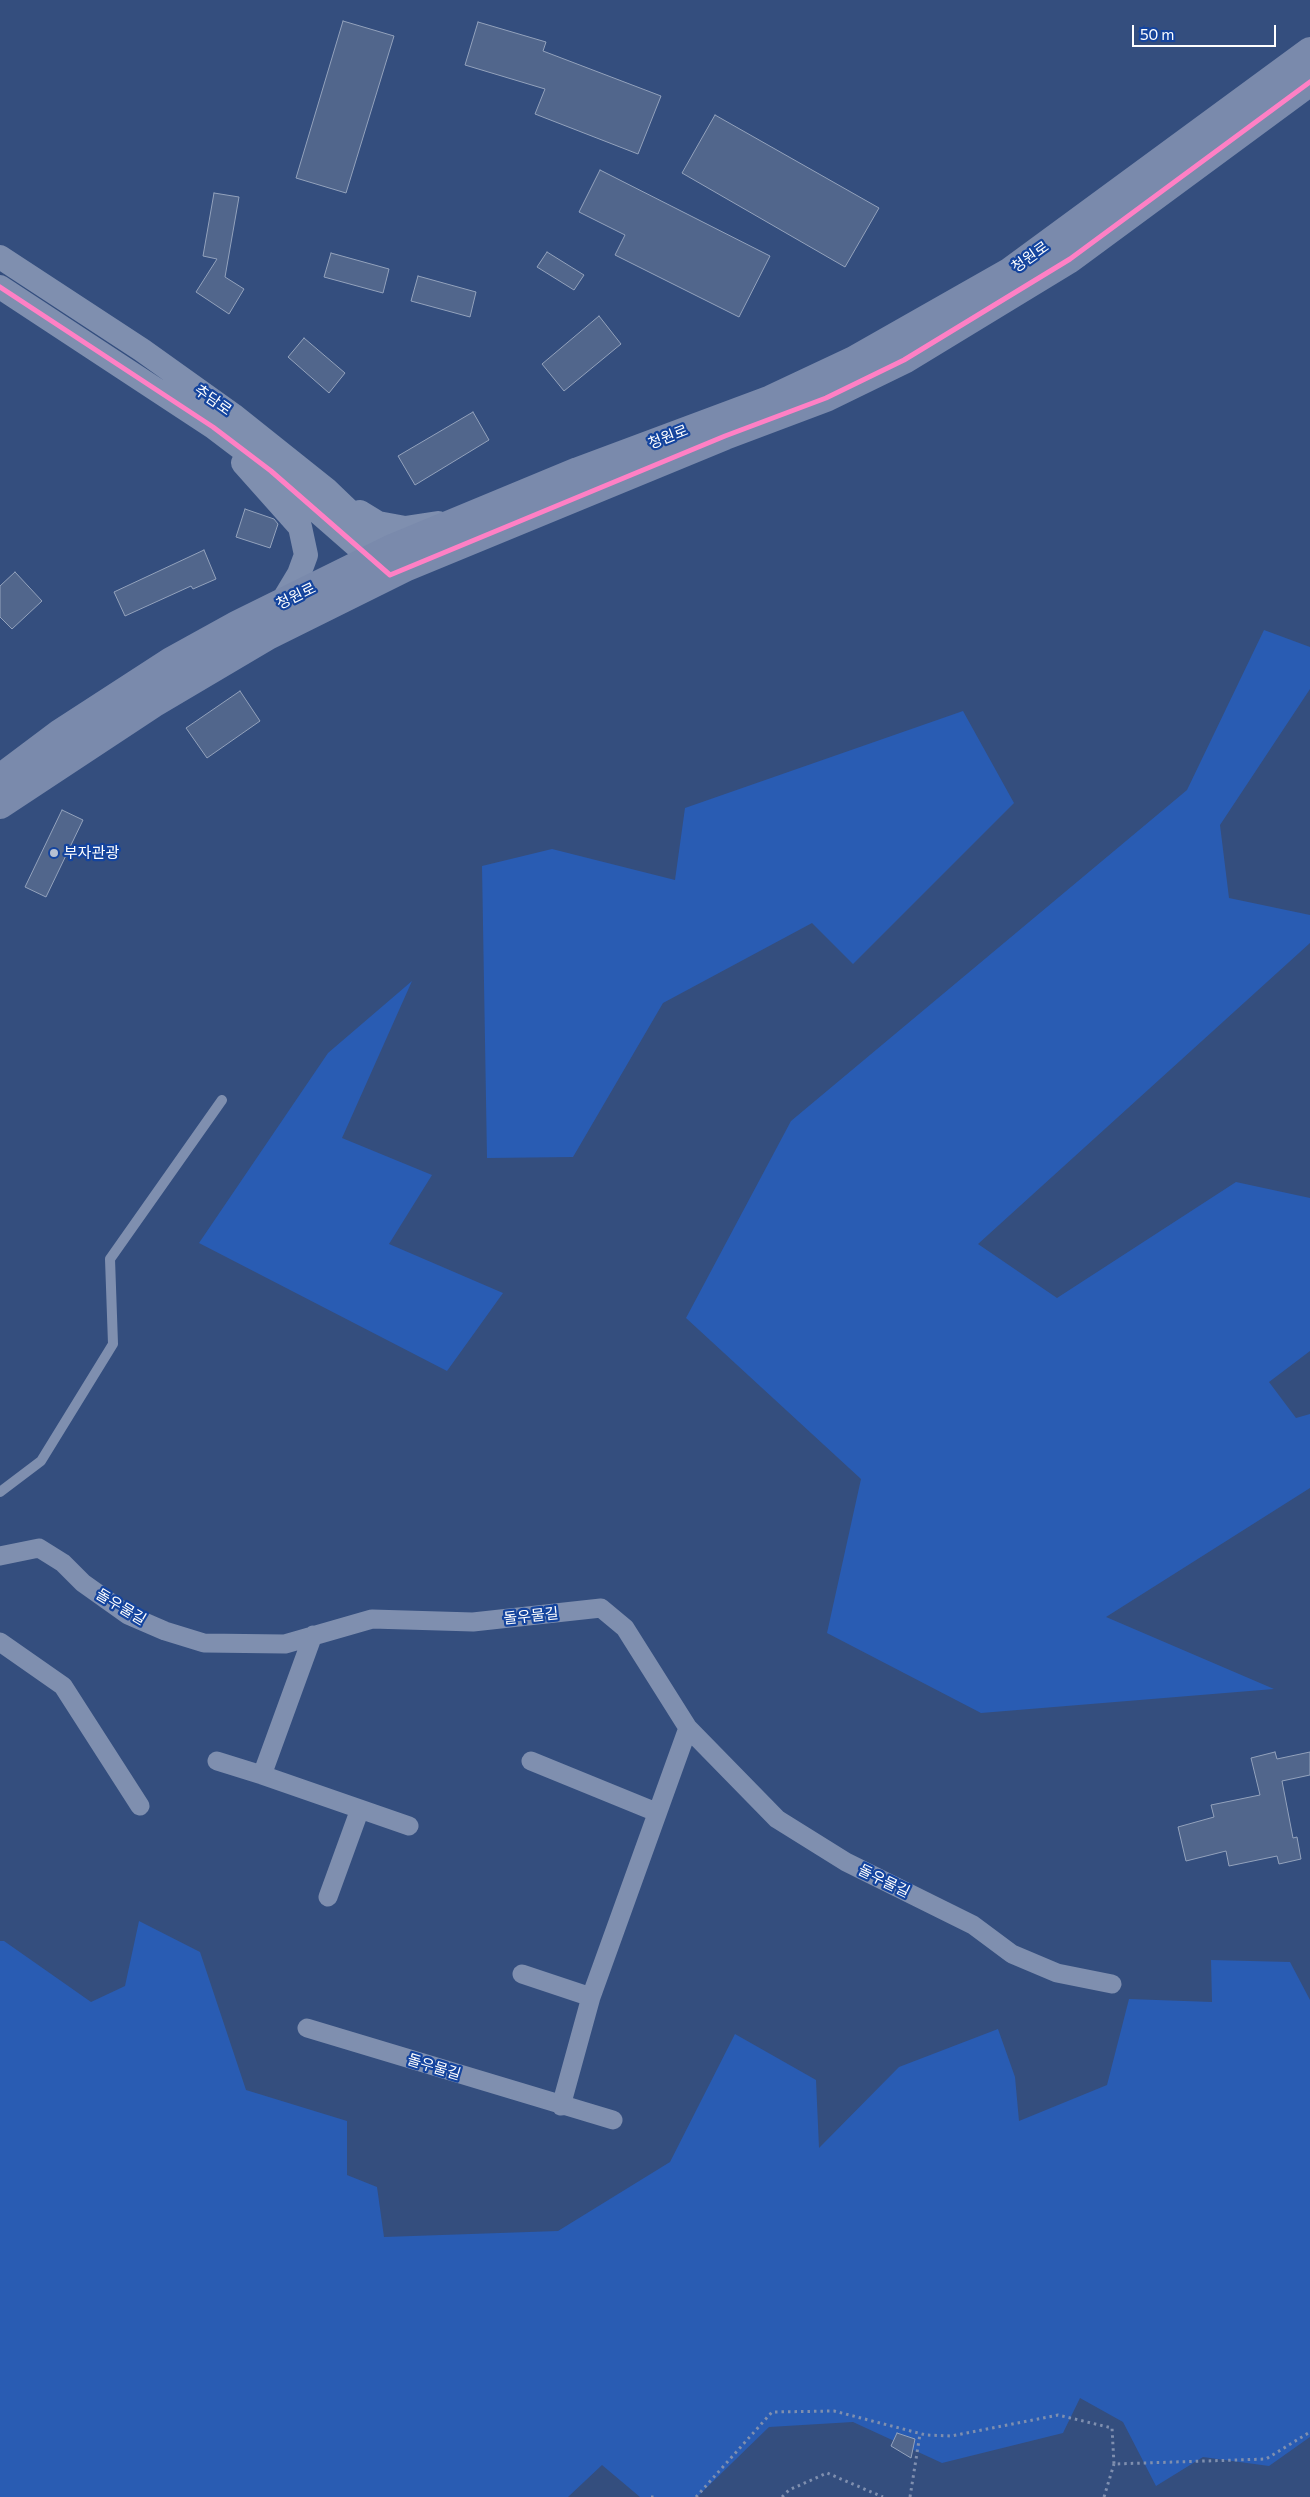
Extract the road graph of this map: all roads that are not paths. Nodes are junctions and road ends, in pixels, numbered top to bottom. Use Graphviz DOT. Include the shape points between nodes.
graph roads {
  1 [pos="1310,51"];
  2 [pos="1310,82"];
  3 [pos="0,257"];
  4 [pos="0,287"];
  5 [pos="209,424"];
  6 [pos="327,490"];
  7 [pos="454,521"];
  8 [pos="390,562"];
  9 [pos="281,604"];
  10 [pos="0,778"];
  11 [pos="0,782"];
  12 [pos="32,784"];
  13 [pos="0,805"];
  14 [pos="222,1100"];
  15 [pos="0,1492"];
  16 [pos="0,1556"];
  17 [pos="313,1635"];
  18 [pos="0,1642"];
  19 [pos="688,1728"];
  20 [pos="217,1761"];
  21 [pos="531,1761"];
  22 [pos="262,1775"];
  23 [pos="140,1806"];
  24 [pos="360,1809"];
  25 [pos="656,1812"];
  26 [pos="409,1826"];
  27 [pos="328,1897"];
  28 [pos="522,1974"];
  29 [pos="1112,1984"];
  30 [pos="591,1997"];
  31 [pos="307,2028"];
  32 [pos="561,2106"];
  33 [pos="613,2120"];
  1 -- 7 [label="main road, 청원로" via="1009,272 854,360 770,399"];
  2 -- 8 [label="main road, 청원로" via="1070,259 904,360 826,398"];
  3 -- 6 [label="street, 추담로" via="134,344 233,414"];
  4 -- 5 [label="street, 추담로"];
  5 -- 8 [label="street, 추담로"];
  5 -- 9 [label="street" via="300,527 306,555"];
  6 -- 7 [label="street" via="378,523 405,528"];
  6 -- 8 [label="street, 추담로"];
  7 -- 8 [label="main road, 청원로"];
  8 -- 9 [label="main road, 청원로"];
  8 -- 12 [label="main road, 청원로" via="152,704"];
  9 -- 10 [label="main road, 청원로" via="171,661 60,733"];
  11 -- 12 [label="street"];
  12 -- 13 [label="main road, 청원로"];
  14 -- 15 [label="lane" via="110,1259 113,1344 41,1461"];
  16 -- 17 [label="street, 돌우물길" via="39,1548 128,1615 204,1643 286,1644"];
  17 -- 19 [label="street, 돌우물길" via="372,1619 473,1622 602,1608 625,1628"];
  17 -- 22 [label="street"];
  18 -- 23 [label="street" via="63,1686"];
  19 -- 25 [label="street"];
  19 -- 29 [label="street, 돌우물길" via="777,1818 846,1862 973,1925 1012,1954 1057,1973"];
  20 -- 22 [label="street"];
  21 -- 25 [label="street"];
  22 -- 24 [label="street"];
  24 -- 26 [label="street"];
  24 -- 27 [label="street"];
  25 -- 30 [label="street"];
  28 -- 30 [label="street"];
  30 -- 32 [label="street"];
  31 -- 32 [label="street, 돌우물길"];
  32 -- 33 [label="street, 돌우물길"];
}
